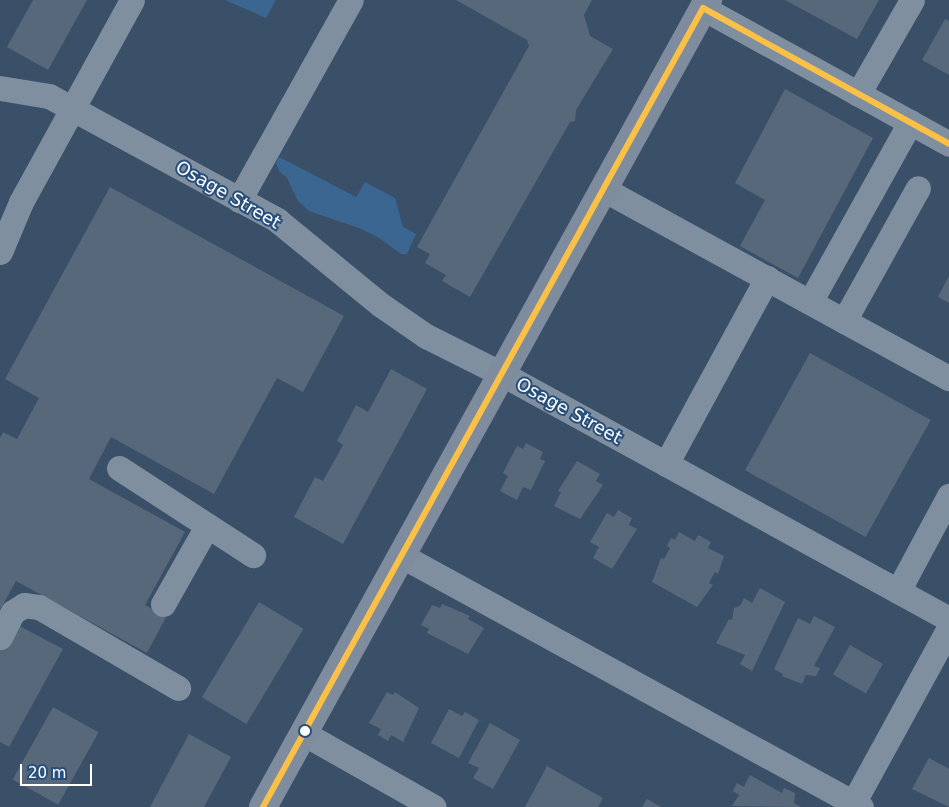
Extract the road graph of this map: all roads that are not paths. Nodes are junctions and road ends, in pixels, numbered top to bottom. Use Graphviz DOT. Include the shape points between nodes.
graph roads {
  1 [pos="132,0"];
  2 [pos="351,0"];
  3 [pos="912,0"];
  4 [pos="700,3"];
  5 [pos="0,88"];
  6 [pos="858,94"];
  7 [pos="72,108"];
  8 [pos="910,122"];
  9 [pos="949,144"];
  10 [pos="918,188"];
  11 [pos="605,190"];
  12 [pos="239,200"];
  13 [pos="0,252"];
  14 [pos="767,278"];
  15 [pos="810,302"];
  16 [pos="844,321"];
  17 [pos="504,375"];
  18 [pos="949,378"];
  19 [pos="666,464"];
  20 [pos="119,468"];
  21 [pos="949,496"];
  22 [pos="207,526"];
  23 [pos="253,555"];
  24 [pos="402,556"];
  25 [pos="898,591"];
  26 [pos="163,604"];
  27 [pos="949,619"];
  28 [pos="949,628"];
  29 [pos="0,637"];
  30 [pos="178,688"];
  31 [pos="303,733"];
  32 [pos="855,806"];
  33 [pos="263,807"];
  34 [pos="434,807"];
  1 -- 7 [label="street"];
  2 -- 12 [label="street"];
  3 -- 6 [label="street"];
  4 -- 6 [label="street"];
  4 -- 11 [label="main road"];
  5 -- 7 [label="street, Osage Street" via="49,96"];
  6 -- 8 [label="street"];
  7 -- 12 [label="street, Osage Street"];
  7 -- 13 [label="street" via="21,202"];
  8 -- 9 [label="street"];
  8 -- 15 [label="street"];
  10 -- 16 [label="street"];
  11 -- 14 [label="street"];
  11 -- 17 [label="main road"];
  12 -- 17 [label="street, Osage Street" via="277,220 381,305 426,336"];
  14 -- 15 [label="street"];
  14 -- 19 [label="street"];
  15 -- 16 [label="street"];
  16 -- 18 [label="street"];
  17 -- 19 [label="street, Osage Street"];
  17 -- 24 [label="main road"];
  19 -- 25 [label="street, Osage Street"];
  20 -- 22 [label="street"];
  21 -- 25 [label="street"];
  22 -- 23 [label="street"];
  22 -- 26 [label="street"];
  24 -- 31 [label="main road"];
  24 -- 32 [label="street"];
  25 -- 27 [label="street, Osage Street"];
  28 -- 32 [label="street"];
  29 -- 30 [label="street" via="13,612 24,605 40,607"];
  31 -- 33 [label="main road"];
  31 -- 34 [label="street"];
}
